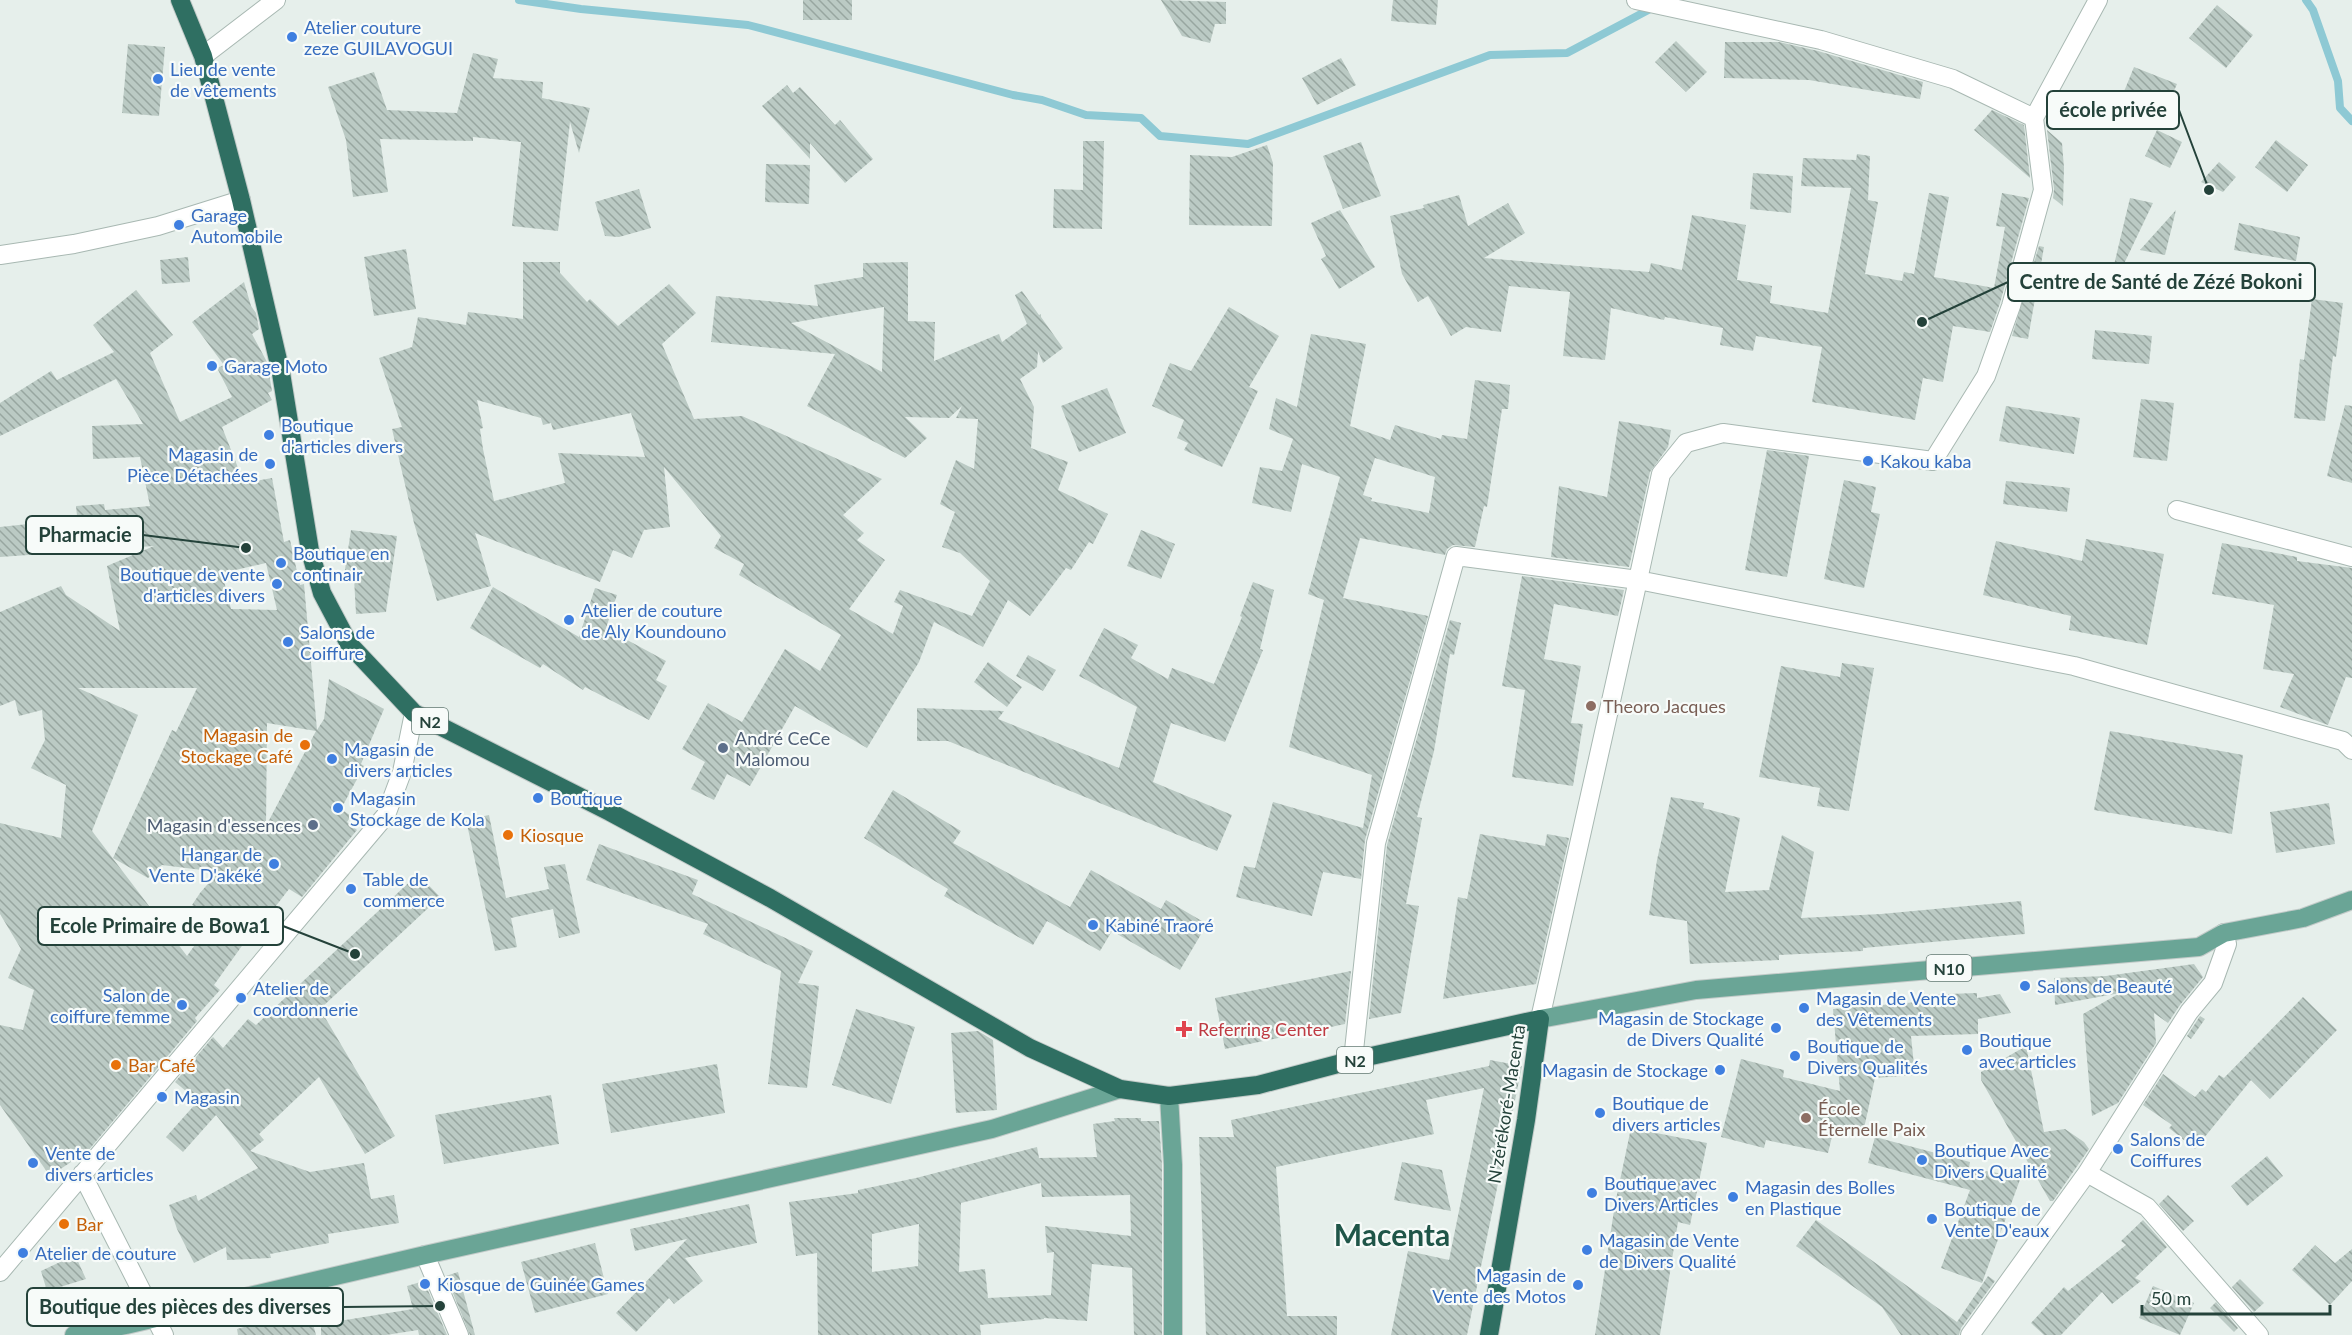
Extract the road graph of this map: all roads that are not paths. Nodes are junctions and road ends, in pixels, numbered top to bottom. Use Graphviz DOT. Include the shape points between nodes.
graph roads {
  1 [pos="180,0"];
  2 [pos="276,0"];
  3 [pos="1636,0"];
  4 [pos="2098,0"];
  5 [pos="203,56"];
  6 [pos="2034,118"];
  7 [pos="241,200"];
  8 [pos="0,255"];
  9 [pos="2177,510"];
  10 [pos="2352,557"];
  11 [pos="1638,580"];
  12 [pos="414,713"];
  13 [pos="2352,750"];
  14 [pos="2352,900"];
  15 [pos="2224,933"];
  16 [pos="1540,1019"];
  17 [pos="1353,1060"];
  18 [pos="1120,1089"];
  19 [pos="1169,1096"];
  20 [pos="2087,1173"];
  21 [pos="81,1174"];
  22 [pos="425,1255"];
  23 [pos="0,1272"];
  24 [pos="154,1317"];
  25 [pos="74,1335"];
  26 [pos="164,1335"];
  27 [pos="459,1335"];
  28 [pos="1173,1335"];
  29 [pos="1489,1335"];
  30 [pos="1970,1335"];
  31 [pos="2259,1335"];
  1 -- 5 [label="highway, N2"];
  2 -- 5 [label="street"];
  3 -- 6 [label="street" via="1821,40 1953,79"];
  4 -- 6 [label="street"];
  5 -- 7 [label="highway, N2"];
  6 -- 11 [label="street" via="2043,190 2011,306 1986,376 1933,461 1723,433 1686,443 1661,474"];
  7 -- 8 [label="street" via="158,226"];
  7 -- 12 [label="highway, N2" via="281,373 310,551 322,593 349,644"];
  9 -- 10 [label="street"];
  11 -- 13 [label="street" via="2074,666 2343,741"];
  11 -- 16 [label="street"];
  11 -- 17 [label="street" via="1456,556 1377,843"];
  12 -- 18 [label="highway, N2" via="770,898 1030,1048"];
  12 -- 21 [label="street" via="402,772 386,815"];
  14 -- 15 [label="main road, N10" via="2303,918"];
  15 -- 16 [label="main road, N10" via="2199,947 1696,990"];
  15 -- 20 [label="street" via="2227,944 2213,983 2189,1012"];
  16 -- 17 [label="highway, N'zérékoré-Macenta / N2"];
  16 -- 29 [label="highway, N'zérékoré-Macenta"];
  17 -- 19 [label="highway, N'zérékoré-Macenta / N2" via="1258,1085"];
  18 -- 19 [label="highway, N'zérékoré-Macenta / N2"];
  18 -- 22 [label="main road" via="992,1129"];
  19 -- 28 [label="main road"];
  20 -- 30 [label="street"];
  20 -- 31 [label="street" via="2146,1207"];
  21 -- 23 [label="street"];
  21 -- 24 [label="street"];
  22 -- 24 [label="main road"];
  22 -- 27 [label="street"];
  24 -- 25 [label="main road"];
  24 -- 26 [label="street"];
}
